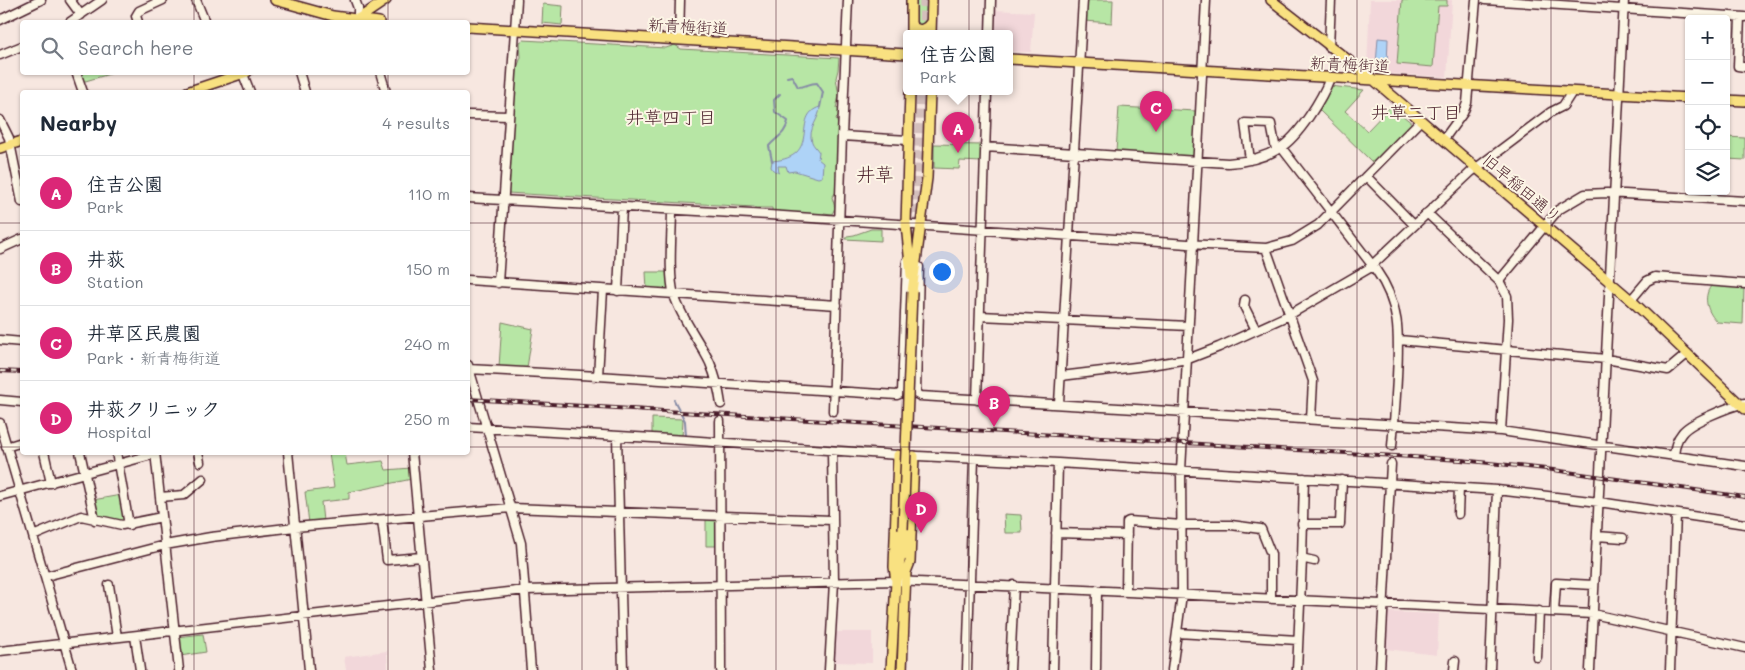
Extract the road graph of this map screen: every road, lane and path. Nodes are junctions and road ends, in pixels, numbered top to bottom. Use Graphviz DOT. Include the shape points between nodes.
graph roads {
  1 [pos="41,0"];
  2 [pos="70,0"];
  3 [pos="102,0"];
  4 [pos="164,0"];
  5 [pos="196,0"];
  6 [pos="275,0"];
  7 [pos="355,0"];
  8 [pos="386,0"];
  9 [pos="517,0"];
  10 [pos="680,0"];
  11 [pos="848,0"];
  12 [pos="911,0"];
  13 [pos="932,0"];
  14 [pos="990,0"];
  15 [pos="1083,0"];
  16 [pos="1206,0"];
  17 [pos="1271,0"];
  18 [pos="1331,0"];
  19 [pos="1476,0"];
  20 [pos="1486,0"];
  21 [pos="1624,0"];
  22 [pos="1623,9"];
  23 [pos="319,12"];
  24 [pos="81,15"];
  25 [pos="1742,17"];
  26 [pos="0,20"];
  27 [pos="73,20"];
  28 [pos="137,20"];
  29 [pos="204,20"];
  30 [pos="326,20"];
  31 [pos="349,20"];
  32 [pos="357,20"];
  33 [pos="360,20"];
  34 [pos="931,22"];
  35 [pos="911,24"];
  36 [pos="470,27"];
  37 [pos="516,30"];
  38 [pos="911,30"];
  39 [pos="931,30"];
  40 [pos="990,30"];
  41 [pos="679,40"];
  42 [pos="1329,46"];
  43 [pos="20,47"];
  44 [pos="846,49"];
  45 [pos="903,54"];
  46 [pos="0,55"];
  47 [pos="1013,59"];
  48 [pos="1079,64"];
  49 [pos="1745,67"];
  50 [pos="1203,71"];
  51 [pos="77,75"];
  52 [pos="246,75"];
  53 [pos="300,75"];
  54 [pos="381,75"];
  55 [pos="226,76"];
  56 [pos="1330,78"];
  57 [pos="1375,81"];
  58 [pos="1469,87"];
  59 [pos="82,90"];
  60 [pos="192,90"];
  61 [pos="249,90"];
  62 [pos="304,90"];
  63 [pos="385,90"];
  64 [pos="1572,92"];
  65 [pos="910,95"];
  66 [pos="930,95"];
  67 [pos="987,95"];
  68 [pos="1620,95"];
  69 [pos="1685,98"];
  70 [pos="1730,100"];
  71 [pos="1745,101"];
  72 [pos="470,115"];
  73 [pos="509,116"];
  74 [pos="0,120"];
  75 [pos="1421,120"];
  76 [pos="842,136"];
  77 [pos="1444,139"];
  78 [pos="908,140"];
  79 [pos="20,142"];
  80 [pos="11,145"];
  81 [pos="985,147"];
  82 [pos="0,148"];
  83 [pos="1278,149"];
  84 [pos="1073,153"];
  85 [pos="1250,160"];
  86 [pos="1198,162"];
  87 [pos="1475,168"];
  88 [pos="1366,176"];
  89 [pos="20,192"];
  90 [pos="1614,193"];
  91 [pos="470,198"];
  92 [pos="907,198"];
  93 [pos="504,199"];
  94 [pos="924,199"];
  95 [pos="1745,201"];
  96 [pos="622,206"];
  97 [pos="672,210"];
  98 [pos="1332,212"];
  99 [pos="1427,213"];
  100 [pos="840,220"];
  101 [pos="906,224"];
  102 [pos="922,225"];
  103 [pos="1414,225"];
  104 [pos="1544,226"];
  105 [pos="983,229"];
  106 [pos="1068,235"];
  107 [pos="908,237"];
  108 [pos="920,237"];
  109 [pos="20,240"];
  110 [pos="1194,244"];
  111 [pos="1266,248"];
  112 [pos="0,249"];
  113 [pos="1372,265"];
  114 [pos="470,280"];
  115 [pos="1500,280"];
  116 [pos="498,282"];
  117 [pos="1610,282"];
  118 [pos="1745,284"];
  119 [pos="603,290"];
  120 [pos="618,291"];
  121 [pos="912,292"];
  122 [pos="674,294"];
  123 [pos="1245,300"];
  124 [pos="1630,300"];
  125 [pos="837,305"];
  126 [pos="1289,315"];
  127 [pos="980,316"];
  128 [pos="1063,320"];
  129 [pos="1189,326"];
  130 [pos="1256,330"];
  131 [pos="0,340"];
  132 [pos="1399,340"];
  133 [pos="20,342"];
  134 [pos="1506,350"];
  135 [pos="1686,354"];
  136 [pos="1188,359"];
  137 [pos="1606,359"];
  138 [pos="470,368"];
  139 [pos="470,374"];
  140 [pos="598,376"];
  141 [pos="1061,376"];
  142 [pos="718,383"];
  143 [pos="834,391"];
  144 [pos="902,392"];
  145 [pos="916,392"];
  146 [pos="0,400"];
  147 [pos="977,400"];
  148 [pos="20,402"];
  149 [pos="1059,403"];
  150 [pos="722,404"];
  151 [pos="1743,405"];
  152 [pos="833,411"];
  153 [pos="1184,412"];
  154 [pos="1311,419"];
  155 [pos="720,421"];
  156 [pos="0,423"];
  157 [pos="1394,425"];
  158 [pos="470,427"];
  159 [pos="487,427"];
  160 [pos="1501,431"];
  161 [pos="617,436"];
  162 [pos="20,443"];
  163 [pos="721,443"];
  164 [pos="1602,445"];
  165 [pos="1392,446"];
  166 [pos="6,447"];
  167 [pos="832,451"];
  168 [pos="45,455"];
  169 [pos="81,455"];
  170 [pos="116,455"];
  171 [pos="148,455"];
  172 [pos="155,455"];
  173 [pos="199,455"];
  174 [pos="288,455"];
  175 [pos="412,455"];
  176 [pos="898,455"];
  177 [pos="914,456"];
  178 [pos="1674,456"];
  179 [pos="974,459"];
  180 [pos="200,462"];
  181 [pos="1058,463"];
  182 [pos="117,464"];
  183 [pos="1391,464"];
  184 [pos="1745,466"];
  185 [pos="1182,471"];
  186 [pos="85,474"];
  187 [pos="1304,478"];
  188 [pos="203,479"];
  189 [pos="1342,480"];
  190 [pos="51,483"];
  191 [pos="1390,483"];
  192 [pos="1459,488"];
  193 [pos="1497,490"];
  194 [pos="20,491"];
  195 [pos="0,496"];
  196 [pos="160,497"];
  197 [pos="1599,502"];
  198 [pos="511,508"];
  199 [pos="619,512"];
  200 [pos="1458,514"];
  201 [pos="1676,514"];
  202 [pos="721,516"];
  203 [pos="162,517"];
  204 [pos="417,517"];
  205 [pos="95,520"];
  206 [pos="382,520"];
  207 [pos="832,520"];
  208 [pos="129,524"];
  209 [pos="1302,524"];
  210 [pos="1745,524"];
  211 [pos="1182,525"];
  212 [pos="295,528"];
  213 [pos="1056,533"];
  214 [pos="1126,535"];
  215 [pos="33,536"];
  216 [pos="1597,536"];
  217 [pos="1623,538"];
  218 [pos="165,545"];
  219 [pos="902,550"];
  220 [pos="421,557"];
  221 [pos="1301,558"];
  222 [pos="1314,560"];
  223 [pos="46,576"];
  224 [pos="896,581"];
  225 [pos="906,581"];
  226 [pos="834,582"];
  227 [pos="971,583"];
  228 [pos="109,584"];
  229 [pos="721,584"];
  230 [pos="1594,584"];
  231 [pos="1014,586"];
  232 [pos="621,587"];
  233 [pos="1055,588"];
  234 [pos="525,590"];
  235 [pos="1097,590"];
  236 [pos="1126,591"];
  237 [pos="1182,594"];
  238 [pos="1271,598"];
  239 [pos="1301,600"];
  240 [pos="425,602"];
  241 [pos="1383,605"];
  242 [pos="1492,610"];
  243 [pos="1539,612"];
  244 [pos="1554,612"];
  245 [pos="304,614"];
  246 [pos="1593,614"];
  247 [pos="1672,631"];
  248 [pos="175,632"];
  249 [pos="1177,634"];
  250 [pos="135,636"];
  251 [pos="117,638"];
  252 [pos="1298,640"];
  253 [pos="65,643"];
  254 [pos="1745,648"];
  255 [pos="0,651"];
  256 [pos="1537,657"];
  257 [pos="1455,661"];
  258 [pos="72,670"];
  259 [pos="140,670"];
  260 [pos="179,670"];
  261 [pos="309,670"];
  262 [pos="432,670"];
  263 [pos="532,670"];
  264 [pos="623,670"];
  265 [pos="721,670"];
  266 [pos="829,670"];
  267 [pos="892,670"];
  268 [pos="902,670"];
  269 [pos="967,670"];
  270 [pos="1010,670"];
  271 [pos="1053,670"];
  272 [pos="1096,670"];
  273 [pos="1172,670"];
  274 [pos="1297,670"];
  275 [pos="1380,670"];
  276 [pos="1454,670"];
  277 [pos="1490,670"];
  278 [pos="1590,670"];
  279 [pos="1670,670"];
  1 -- 26 [label="street"];
  2 -- 24 [label="street"];
  3 -- 24 [label="street"];
  4 -- 28 [label="street" via="139,11"];
  5 -- 29 [label="street"];
  6 -- 23 [label="main road"];
  7 -- 32 [label="street"];
  8 -- 33 [label="main road"];
  9 -- 37 [label="street"];
  10 -- 41 [label="street"];
  11 -- 44 [label="street"];
  12 -- 35 [label="main road"];
  13 -- 34 [label="main road"];
  14 -- 40 [label="street"];
  15 -- 48 [label="street"];
  16 -- 50 [label="street"];
  17 -- 42 [label="main road, 旧早稲田通り"];
  18 -- 42 [label="street"];
  19 -- 58 [label="street"];
  20 -- 22 [label="street"];
  21 -- 22 [label="street"];
  22 -- 25 [label="street"];
  22 -- 68 [label="street"];
  23 -- 30 [label="main road"];
  23 -- 31 [label="main road"];
  24 -- 27 [label="street"];
  25 -- 49 [label="street" via="1738,66"];
  34 -- 35 [label="main road" via="920,30"];
  34 -- 39 [label="main road"];
  35 -- 38 [label="main road"];
  36 -- 37 [label="main road, 新青梅街道"];
  37 -- 41 [label="main road, 新青梅街道"];
  37 -- 73 [label="street"];
  41 -- 44 [label="main road, 新青梅街道"];
  42 -- 57 [label="main road, 旧早稲田通り"];
  43 -- 46 [label="street"];
  44 -- 45 [label="main road, 新青梅街道"];
  44 -- 76 [label="street"];
  47 -- 48 [label="main road, 新青梅街道"];
  48 -- 50 [label="main road, 新青梅街道"];
  48 -- 84 [label="street"];
  50 -- 56 [label="main road, 新青梅街道"];
  50 -- 86 [label="street"];
  51 -- 59 [label="street"];
  52 -- 61 [label="street"];
  53 -- 62 [label="street"];
  54 -- 63 [label="street"];
  55 -- 60 [label="main road"];
  56 -- 57 [label="main road, 新青梅街道"];
  56 -- 83 [label="street" via="1302,125"];
  57 -- 58 [label="main road, 新青梅街道"];
  57 -- 75 [label="main road, 旧早稲田通り"];
  58 -- 64 [label="main road, 新青梅街道"];
  58 -- 77 [label="street" via="1463,113"];
  64 -- 68 [label="main road, 新青梅街道"];
  64 -- 87 [label="street" via="1562,106"];
  65 -- 78 [label="main road"];
  66 -- 94 [label="main road"];
  67 -- 81 [label="street"];
  68 -- 69 [label="main road, 新青梅街道"];
  68 -- 90 [label="street"];
  70 -- 71 [label="main road"];
  72 -- 73 [label="street"];
  73 -- 93 [label="street"];
  74 -- 80 [label="street"];
  75 -- 77 [label="main road, 旧早稲田通り"];
  75 -- 88 [label="street"];
  76 -- 78 [label="street"];
  76 -- 100 [label="street"];
  77 -- 87 [label="main road, 旧早稲田通り"];
  78 -- 92 [label="main road"];
  79 -- 80 [label="main road"];
  80 -- 82 [label="main road"];
  80 -- 89 [label="street"];
  81 -- 84 [label="street"];
  81 -- 105 [label="street"];
  83 -- 85 [label="street"];
  83 -- 85 [label="street" via="1271,124 1245,123"];
  83 -- 98 [label="street"];
  84 -- 86 [label="street"];
  84 -- 106 [label="street"];
  85 -- 86 [label="street"];
  86 -- 110 [label="street"];
  87 -- 99 [label="street"];
  87 -- 104 [label="main road, 旧早稲田通り"];
  88 -- 98 [label="street"];
  88 -- 103 [label="street"];
  90 -- 95 [label="street"];
  90 -- 104 [label="street" via="1580,196 1558,210"];
  90 -- 117 [label="street"];
  91 -- 93 [label="street"];
  92 -- 94 [label="main road" via="915,203"];
  92 -- 101 [label="main road"];
  93 -- 96 [label="street"];
  93 -- 116 [label="street"];
  94 -- 102 [label="main road"];
  96 -- 97 [label="street"];
  96 -- 120 [label="street"];
  97 -- 100 [label="street"];
  97 -- 122 [label="street"];
  98 -- 111 [label="street" via="1305,234"];
  98 -- 113 [label="street"];
  99 -- 103 [label="street"];
  99 -- 115 [label="street"];
  100 -- 101 [label="street"];
  100 -- 125 [label="street"];
  101 -- 102 [label="street"];
  101 -- 107 [label="main road"];
  102 -- 105 [label="street"];
  102 -- 108 [label="main road"];
  103 -- 113 [label="street"];
  104 -- 115 [label="street"];
  104 -- 117 [label="main road, 旧早稲田通り"];
  105 -- 106 [label="street"];
  105 -- 127 [label="street"];
  106 -- 110 [label="street"];
  106 -- 128 [label="street"];
  107 -- 121 [label="main road"];
  107 -- 144 [label="street"];
  108 -- 121 [label="main road"];
  108 -- 145 [label="street"];
  109 -- 112 [label="street"];
  110 -- 111 [label="street"];
  110 -- 129 [label="street"];
  111 -- 126 [label="street"];
  113 -- 126 [label="street"];
  113 -- 132 [label="street" via="1384,281 1394,306"];
  114 -- 116 [label="street"];
  115 -- 134 [label="street" via="1508,300"];
  116 -- 119 [label="street"];
  117 -- 124 [label="main road, 旧早稲田通り"];
  117 -- 137 [label="street"];
  118 -- 124 [label="street" via="1655,277"];
  119 -- 120 [label="street"];
  119 -- 140 [label="street"];
  120 -- 122 [label="street"];
  121 -- 219 [label="main road, bridge"];
  122 -- 125 [label="street"];
  122 -- 142 [label="street"];
  123 -- 130 [label="street" via="1244,306"];
  124 -- 135 [label="main road, 旧早稲田通り"];
  125 -- 143 [label="street"];
  126 -- 130 [label="street"];
  126 -- 154 [label="street" via="1313,381"];
  127 -- 128 [label="street"];
  127 -- 147 [label="street"];
  128 -- 129 [label="street"];
  128 -- 141 [label="street"];
  129 -- 136 [label="street"];
  130 -- 136 [label="street"];
  131 -- 133 [label="street"];
  132 -- 134 [label="street"];
  132 -- 157 [label="street"];
  134 -- 137 [label="street"];
  134 -- 160 [label="street"];
  135 -- 137 [label="street" via="1668,370"];
  135 -- 151 [label="main road, 旧早稲田通り"];
  136 -- 141 [label="street"];
  136 -- 153 [label="street"];
  137 -- 164 [label="street"];
  138 -- 140 [label="street"];
  139 -- 159 [label="street"];
  140 -- 142 [label="street"];
  141 -- 149 [label="street"];
  142 -- 143 [label="street"];
  142 -- 150 [label="street"];
  143 -- 144 [label="street" via="897,395"];
  143 -- 152 [label="street"];
  144 -- 145 [label="street"];
  145 -- 147 [label="street" via="920,396"];
  146 -- 148 [label="street"];
  147 -- 149 [label="street"];
  149 -- 153 [label="street"];
  151 -- 178 [label="street" via="1733,405 1688,427 1676,442"];
  153 -- 154 [label="street"];
  153 -- 185 [label="street"];
  154 -- 157 [label="street"];
  155 -- 163 [label="street"];
  156 -- 166 [label="street"];
  157 -- 160 [label="street"];
  157 -- 165 [label="street"];
  158 -- 159 [label="street"];
  159 -- 161 [label="street"];
  159 -- 198 [label="street"];
  160 -- 164 [label="street"];
  161 -- 163 [label="street"];
  161 -- 199 [label="street"];
  162 -- 166 [label="street"];
  163 -- 167 [label="street"];
  163 -- 202 [label="street"];
  164 -- 178 [label="street"];
  164 -- 197 [label="street"];
  166 -- 194 [label="street"];
  167 -- 176 [label="street"];
  167 -- 207 [label="street"];
  168 -- 190 [label="street"];
  169 -- 186 [label="street"];
  170 -- 182 [label="street"];
  171 -- 182 [label="street"];
  172 -- 196 [label="street"];
  173 -- 180 [label="street"];
  174 -- 212 [label="street"];
  175 -- 204 [label="street"];
  176 -- 177 [label="street"];
  176 -- 224 [label="main road"];
  177 -- 179 [label="street"];
  177 -- 225 [label="main road" via="910,562"];
  178 -- 184 [label="street"];
  179 -- 181 [label="street"];
  179 -- 227 [label="street"];
  181 -- 185 [label="street"];
  181 -- 213 [label="street"];
  182 -- 186 [label="street"];
  182 -- 208 [label="street"];
  183 -- 191 [label="street"];
  185 -- 187 [label="street"];
  185 -- 211 [label="street"];
  186 -- 190 [label="street"];
  186 -- 205 [label="street"];
  187 -- 189 [label="street"];
  187 -- 209 [label="street"];
  188 -- 196 [label="street" via="184,495"];
  189 -- 191 [label="street"];
  189 -- 209 [label="street" via="1340,524"];
  190 -- 194 [label="street"];
  191 -- 192 [label="street"];
  191 -- 241 [label="street"];
  192 -- 193 [label="street"];
  192 -- 200 [label="street"];
  193 -- 197 [label="street"];
  193 -- 242 [label="street"];
  194 -- 195 [label="street"];
  194 -- 215 [label="street"];
  196 -- 203 [label="street"];
  197 -- 201 [label="street"];
  197 -- 216 [label="street"];
  198 -- 199 [label="street"];
  198 -- 204 [label="street"];
  198 -- 234 [label="street" via="521,543"];
  199 -- 202 [label="street"];
  199 -- 232 [label="street"];
  201 -- 210 [label="street"];
  201 -- 247 [label="street"];
  202 -- 207 [label="street"];
  202 -- 229 [label="street"];
  203 -- 208 [label="street"];
  203 -- 218 [label="street"];
  204 -- 206 [label="street"];
  204 -- 220 [label="street"];
  205 -- 208 [label="street" via="122,526"];
  205 -- 215 [label="street" via="81,516"];
  206 -- 212 [label="street"];
  206 -- 220 [label="street" via="386,560"];
  207 -- 226 [label="street"];
  209 -- 221 [label="street"];
  211 -- 214 [label="street" via="1129,521"];
  211 -- 237 [label="street"];
  211 -- 238 [label="street" via="1261,529 1271,554"];
  212 -- 218 [label="street"];
  212 -- 245 [label="street"];
  213 -- 214 [label="street"];
  213 -- 233 [label="street"];
  214 -- 236 [label="street"];
  215 -- 223 [label="street"];
  216 -- 217 [label="street"];
  216 -- 230 [label="street"];
  218 -- 223 [label="street"];
  218 -- 248 [label="street"];
  219 -- 224 [label="main road"];
  219 -- 225 [label="main road"];
  220 -- 240 [label="street"];
  221 -- 222 [label="street"];
  221 -- 239 [label="street"];
  223 -- 253 [label="street"];
  224 -- 225 [label="street"];
  224 -- 226 [label="street"];
  224 -- 267 [label="main road"];
  225 -- 227 [label="street"];
  225 -- 268 [label="main road"];
  226 -- 229 [label="street"];
  226 -- 266 [label="street"];
  227 -- 231 [label="street"];
  227 -- 269 [label="street"];
  228 -- 251 [label="street"];
  229 -- 232 [label="street"];
  229 -- 265 [label="street"];
  230 -- 244 [label="street" via="1556,583"];
  230 -- 246 [label="street"];
  231 -- 233 [label="street"];
  231 -- 270 [label="street"];
  232 -- 234 [label="street"];
  232 -- 264 [label="street"];
  233 -- 235 [label="street"];
  233 -- 271 [label="street"];
  234 -- 240 [label="street"];
  234 -- 263 [label="street"];
  235 -- 236 [label="street"];
  235 -- 272 [label="street"];
  236 -- 237 [label="street"];
  237 -- 238 [label="street"];
  237 -- 249 [label="street"];
  238 -- 239 [label="street"];
  239 -- 241 [label="street"];
  239 -- 252 [label="street"];
  240 -- 245 [label="street"];
  240 -- 262 [label="street"];
  241 -- 242 [label="street"];
  241 -- 275 [label="street"];
  242 -- 243 [label="street"];
  242 -- 277 [label="street"];
  243 -- 244 [label="street"];
  243 -- 256 [label="street"];
  244 -- 246 [label="street"];
  245 -- 248 [label="street"];
  245 -- 261 [label="street"];
  246 -- 247 [label="street"];
  246 -- 278 [label="street"];
  247 -- 254 [label="street"];
  247 -- 279 [label="street"];
  248 -- 250 [label="street"];
  248 -- 260 [label="street"];
  249 -- 252 [label="street"];
  249 -- 273 [label="street"];
  250 -- 251 [label="street"];
  250 -- 259 [label="street"];
  251 -- 253 [label="street"];
  252 -- 274 [label="street"];
  253 -- 255 [label="street"];
  253 -- 258 [label="street"];
  257 -- 276 [label="street"];
}
